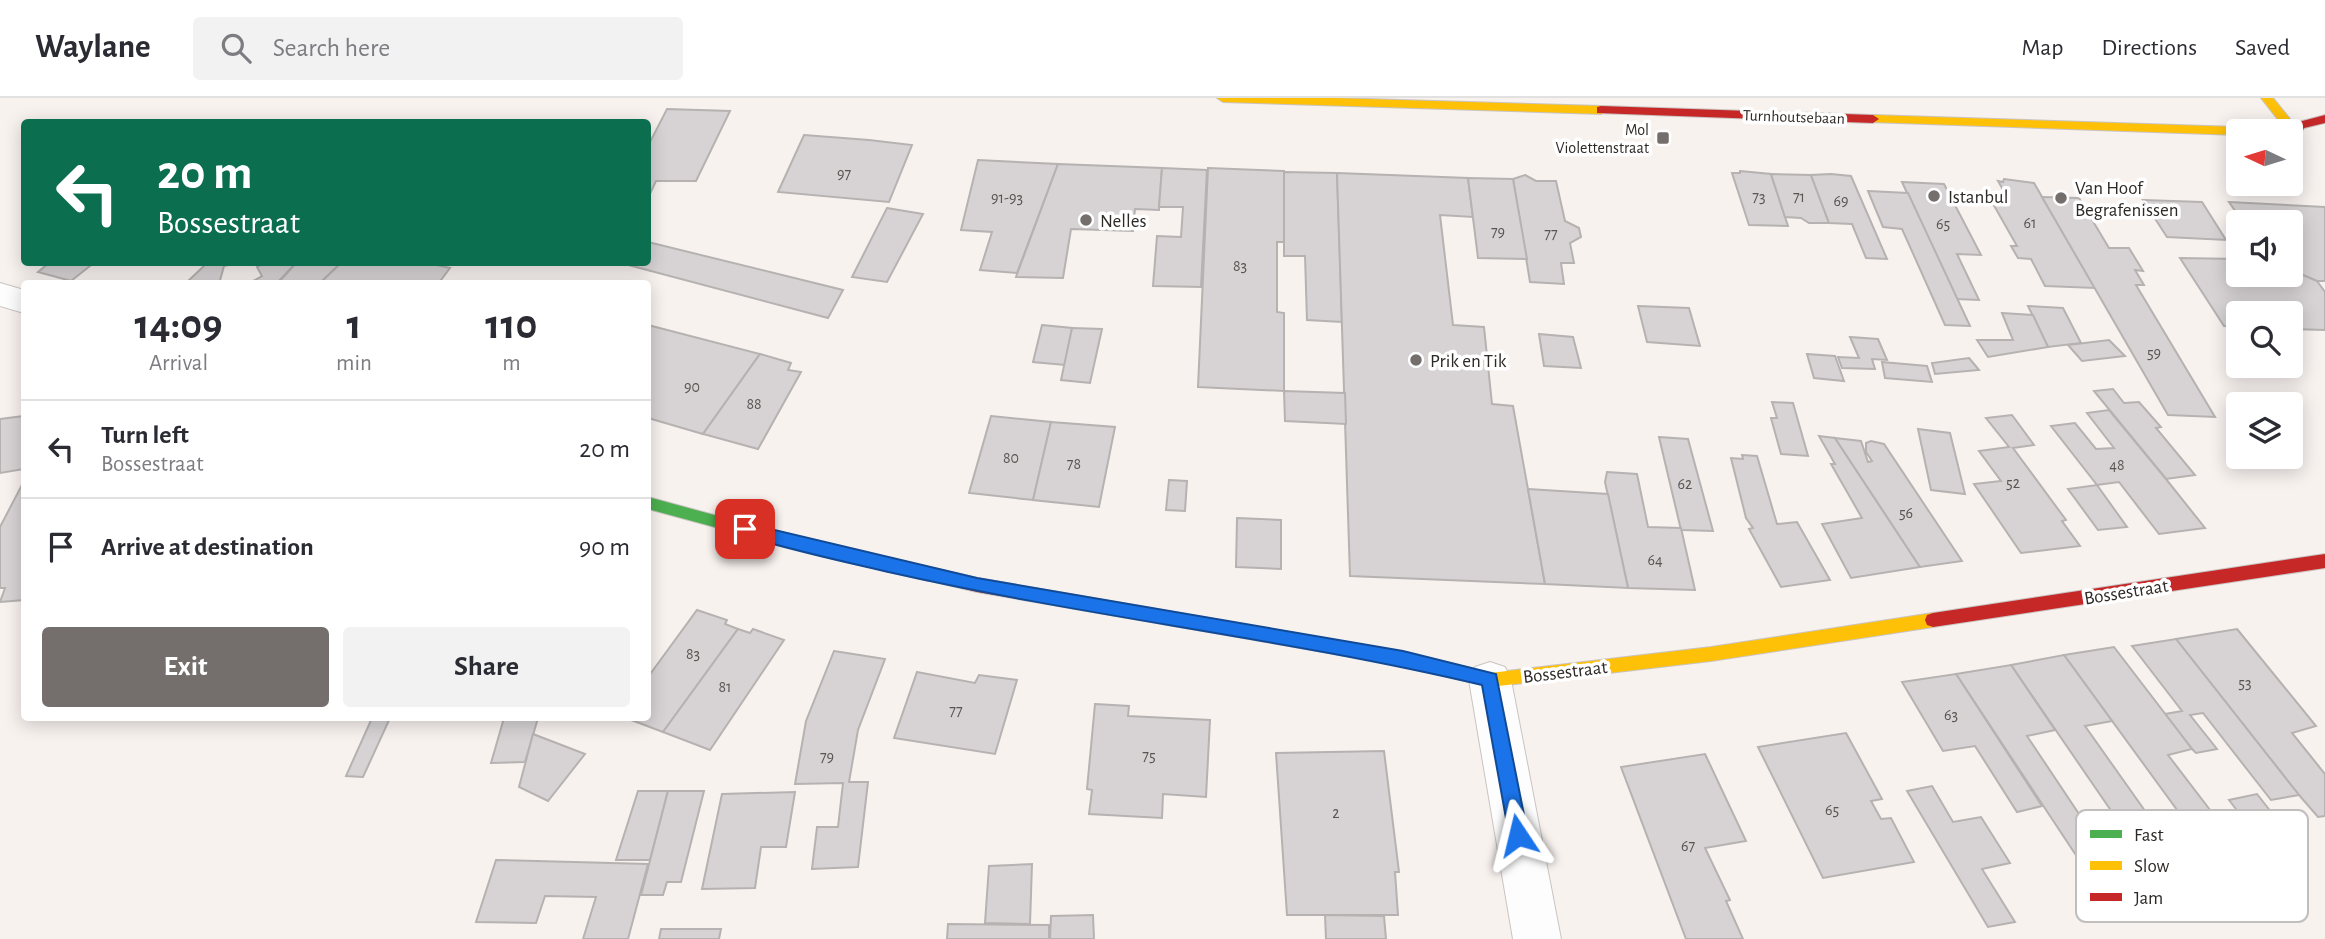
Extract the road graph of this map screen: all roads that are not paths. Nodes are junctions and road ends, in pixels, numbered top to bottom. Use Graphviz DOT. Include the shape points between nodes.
graph roads {
  1 [pos="1223,98"];
  2 [pos="2267,98"];
  3 [pos="1301,99"];
  4 [pos="2283,119"];
  5 [pos="2325,119"];
  6 [pos="2303,125"];
  7 [pos="2226,131"];
  8 [pos="2303,136"];
  9 [pos="2317,141"];
  10 [pos="0,294"];
  11 [pos="21,301"];
  12 [pos="651,504"];
  13 [pos="2325,561"];
  14 [pos="1490,680"];
  15 [pos="1537,939"];
  1 -- 3 [label="street, Turnhoutsebaan"];
  2 -- 4 [label="street"];
  3 -- 7 [label="street, Turnhoutsebaan"];
  5 -- 6 [label="street"];
  8 -- 9 [label="street"];
  10 -- 11 [label="street"];
  12 -- 14 [label="street, Bossestraat" via="817,549 977,585 1403,659"];
  13 -- 14 [label="street, Bossestraat" via="1711,654"];
  14 -- 15 [label="street"];
}
